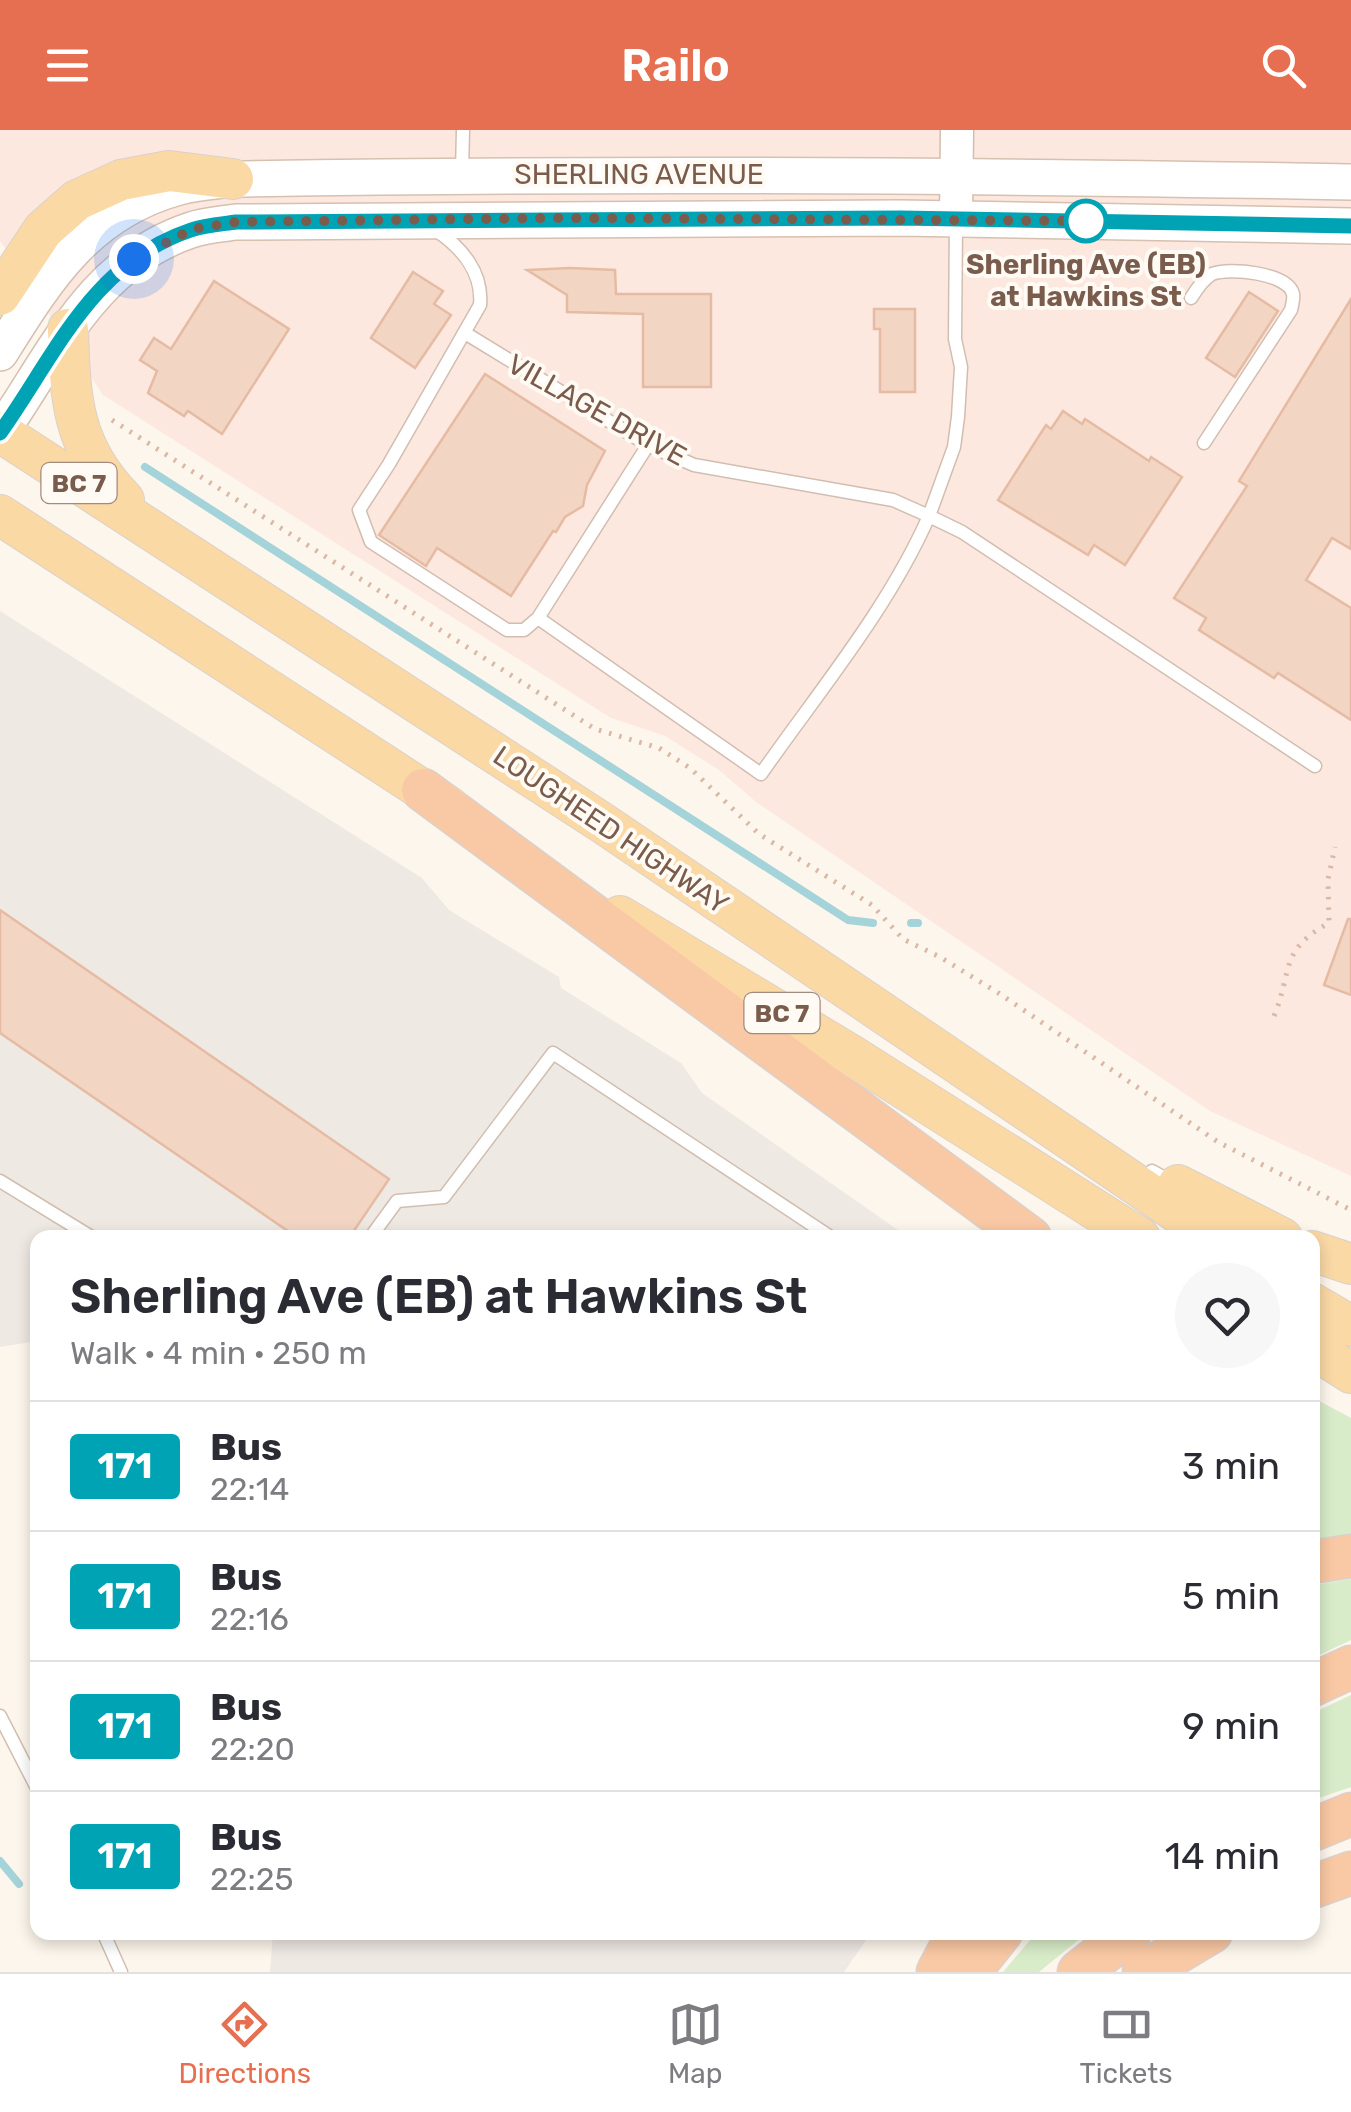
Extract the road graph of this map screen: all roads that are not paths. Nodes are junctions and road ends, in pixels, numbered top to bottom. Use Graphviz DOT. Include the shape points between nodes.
graph roads {
  1 [pos="462,130"];
  2 [pos="956,130"];
  3 [pos="462,175"];
  4 [pos="956,175"];
  5 [pos="233,178"];
  6 [pos="1351,182"];
  7 [pos="956,219"];
  8 [pos="422,222"];
  9 [pos="1351,226"];
  10 [pos="0,295"];
  11 [pos="1191,298"];
  12 [pos="68,328"];
  13 [pos="465,333"];
  14 [pos="0,353"];
  15 [pos="0,432"];
  16 [pos="1204,442"];
  17 [pos="648,445"];
  18 [pos="0,516"];
  19 [pos="929,516"];
  20 [pos="158,535"];
  21 [pos="0,542"];
  22 [pos="43,544"];
  23 [pos="538,618"];
  24 [pos="1314,766"];
  25 [pos="423,790"];
  26 [pos="814,968"];
  27 [pos="1152,1171"];
  28 [pos="0,1181"];
  29 [pos="80,1230"];
  30 [pos="376,1230"];
  31 [pos="820,1230"];
  32 [pos="1019,1230"];
  33 [pos="1127,1230"];
  34 [pos="1203,1230"];
  35 [pos="1256,1230"];
  36 [pos="1266,1230"];
  37 [pos="1329,1274"];
  38 [pos="1351,1326"];
  39 [pos="1320,1353"];
  40 [pos="1351,1373"];
  41 [pos="1351,1556"];
  42 [pos="1320,1561"];
  43 [pos="1351,1666"];
  44 [pos="1320,1681"];
  45 [pos="0,1716"];
  46 [pos="30,1774"];
  47 [pos="1351,1814"];
  48 [pos="1320,1827"];
  49 [pos="1351,1872"];
  50 [pos="1320,1884"];
  51 [pos="107,1940"];
  52 [pos="956,1940"];
  53 [pos="995,1940"];
  54 [pos="1120,1940"];
  55 [pos="1198,1940"];
  56 [pos="121,1972"];
  57 [pos="938,1972"];
  58 [pos="969,1972"];
  59 [pos="1079,1972"];
  60 [pos="1144,1972"];
  1 -- 3 [label="lane"];
  2 -- 4 [label="street"];
  3 -- 4 [label="main road, SHERLING AVENUE"];
  3 -- 5 [label="main road, SHERLING AVENUE"];
  4 -- 6 [label="main road, SHERLING AVENUE"];
  4 -- 7 [label="street"];
  5 -- 10 [label="main road" via="168,171 121,180 77,200 43,230"];
  5 -- 14 [label="main road, SHERLING AVENUE" via="180,186 134,204 93,232 59,262"];
  7 -- 8 [label="main road, SHERLING AVENUE"];
  7 -- 9 [label="main road, SHERLING AVENUE"];
  7 -- 19 [label="lane" via="958,417"];
  8 -- 12 [label="main road, SHERLING AVENUE" via="236,222 193,229 116,270"];
  8 -- 13 [label="lane" via="455,244 482,290"];
  11 -- 16 [label="lane" via="1212,274 1230,272 1274,276 1294,296 1292,310"];
  12 -- 15 [label="main road, SHERLING AVENUE"];
  12 -- 20 [label="main road" via="74,413 98,474"];
  13 -- 17 [label="lane, VILLAGE DRIVE"];
  13 -- 23 [label="lane" via="359,510 371,542 508,630 524,630"];
  15 -- 20 [label="main road, LOUGHEED HIGHWAY / BC 7"];
  17 -- 19 [label="lane, VILLAGE DRIVE" via="694,465 893,500"];
  17 -- 23 [label="lane"];
  18 -- 22 [label="main road, BC 7"];
  19 -- 23 [label="lane" via="848,650 761,774"];
  19 -- 24 [label="lane, VILLAGE DRIVE"];
  20 -- 26 [label="main road, LOUGHEED HIGHWAY / BC 7"];
  21 -- 22 [label="main road"];
  22 -- 25 [label="main road, BC 7"];
  25 -- 32 [label="highway"];
  25 -- 33 [label="main road, BC 7"];
  26 -- 27 [label="main road"];
  26 -- 34 [label="main road, LOUGHEED HIGHWAY / BC 7"];
  27 -- 35 [label="lane"];
  27 -- 36 [label="main road"];
  28 -- 29 [label="lane"];
  30 -- 31 [label="lane" via="397,1201 444,1198 553,1053"];
  37 -- 38 [label="main road"];
  39 -- 40 [label="main road"];
  41 -- 42 [label="highway"];
  43 -- 44 [label="highway"];
  45 -- 46 [label="lane"];
  47 -- 48 [label="highway"];
  49 -- 50 [label="highway"];
  51 -- 56 [label="lane"];
  52 -- 57 [label="highway"];
  53 -- 58 [label="highway"];
  54 -- 59 [label="highway"];
  55 -- 60 [label="highway"];
}
